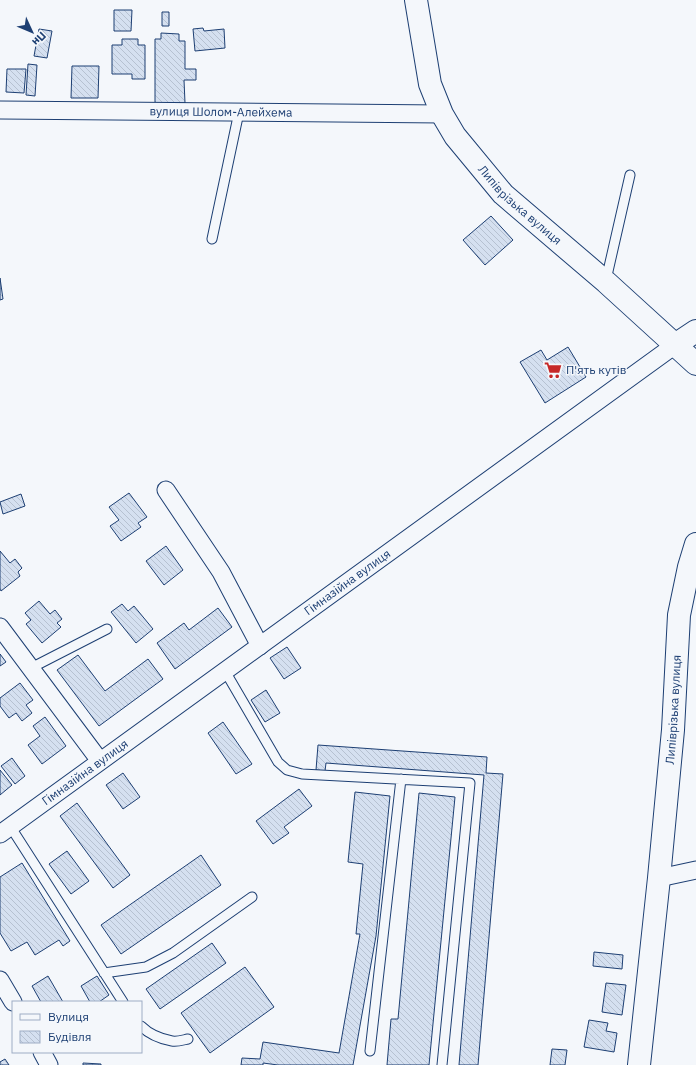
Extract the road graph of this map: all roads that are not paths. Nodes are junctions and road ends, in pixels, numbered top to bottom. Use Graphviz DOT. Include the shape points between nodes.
graph roads {
  1 [pos="416,0"];
  2 [pos="0,110"];
  3 [pos="239,112"];
  4 [pos="442,114"];
  5 [pos="630,175"];
  6 [pos="212,239"];
  7 [pos="606,282"];
  8 [pos="696,331"];
  9 [pos="675,345"];
  10 [pos="696,364"];
  11 [pos="166,490"];
  12 [pos="696,544"];
  13 [pos="0,627"];
  14 [pos="107,629"];
  15 [pos="260,646"];
  16 [pos="31,668"];
  17 [pos="225,671"];
  18 [pos="100,761"];
  19 [pos="401,779"];
  20 [pos="5,830"];
  21 [pos="696,870"];
  22 [pos="659,878"];
  23 [pos="252,897"];
  24 [pos="104,973"];
  25 [pos="0,980"];
  26 [pos="13,1001"];
  27 [pos="122,1001"];
  28 [pos="142,1027"];
  29 [pos="188,1039"];
  30 [pos="370,1051"];
  31 [pos="43,1053"];
  32 [pos="49,1065"];
  33 [pos="442,1065"];
  34 [pos="639,1065"];
  1 -- 4 [label="street, Липіврізька вулиця" via="430,84"];
  2 -- 3 [label="street, вулиця Шолом-Алейхема"];
  3 -- 4 [label="street, вулиця Шолом-Алейхема"];
  3 -- 6 [label="lane"];
  4 -- 7 [label="street, Липіврізька вулиця" via="455,136 503,194"];
  5 -- 7 [label="lane"];
  7 -- 9 [label="street, Липіврізька вулиця"];
  8 -- 9 [label="street, Гімназійна вулиця"];
  9 -- 10 [label="street, Липіврізька вулиця"];
  9 -- 15 [label="street, Гімназійна вулиця"];
  11 -- 15 [label="street" via="221,572"];
  12 -- 22 [label="street, Липіврізька вулиця" via="679,615 673,730"];
  13 -- 16 [label="street"];
  14 -- 16 [label="lane"];
  15 -- 17 [label="street, Гімназійна вулиця"];
  16 -- 18 [label="street"];
  17 -- 18 [label="street, Гімназійна вулиця"];
  17 -- 19 [label="lane" via="278,762 287,770 302,774"];
  18 -- 20 [label="street, Гімназійна вулиця"];
  19 -- 30 [label="lane"];
  19 -- 33 [label="lane" via="470,783"];
  20 -- 24 [label="lane"];
  21 -- 22 [label="street"];
  22 -- 34 [label="street, Липіврізька вулиця"];
  23 -- 24 [label="lane" via="173,953 146,968"];
  24 -- 27 [label="lane"];
  25 -- 26 [label="street"];
  28 -- 29 [label="lane" via="159,1037 173,1041"];
  31 -- 32 [label="street"];
}
